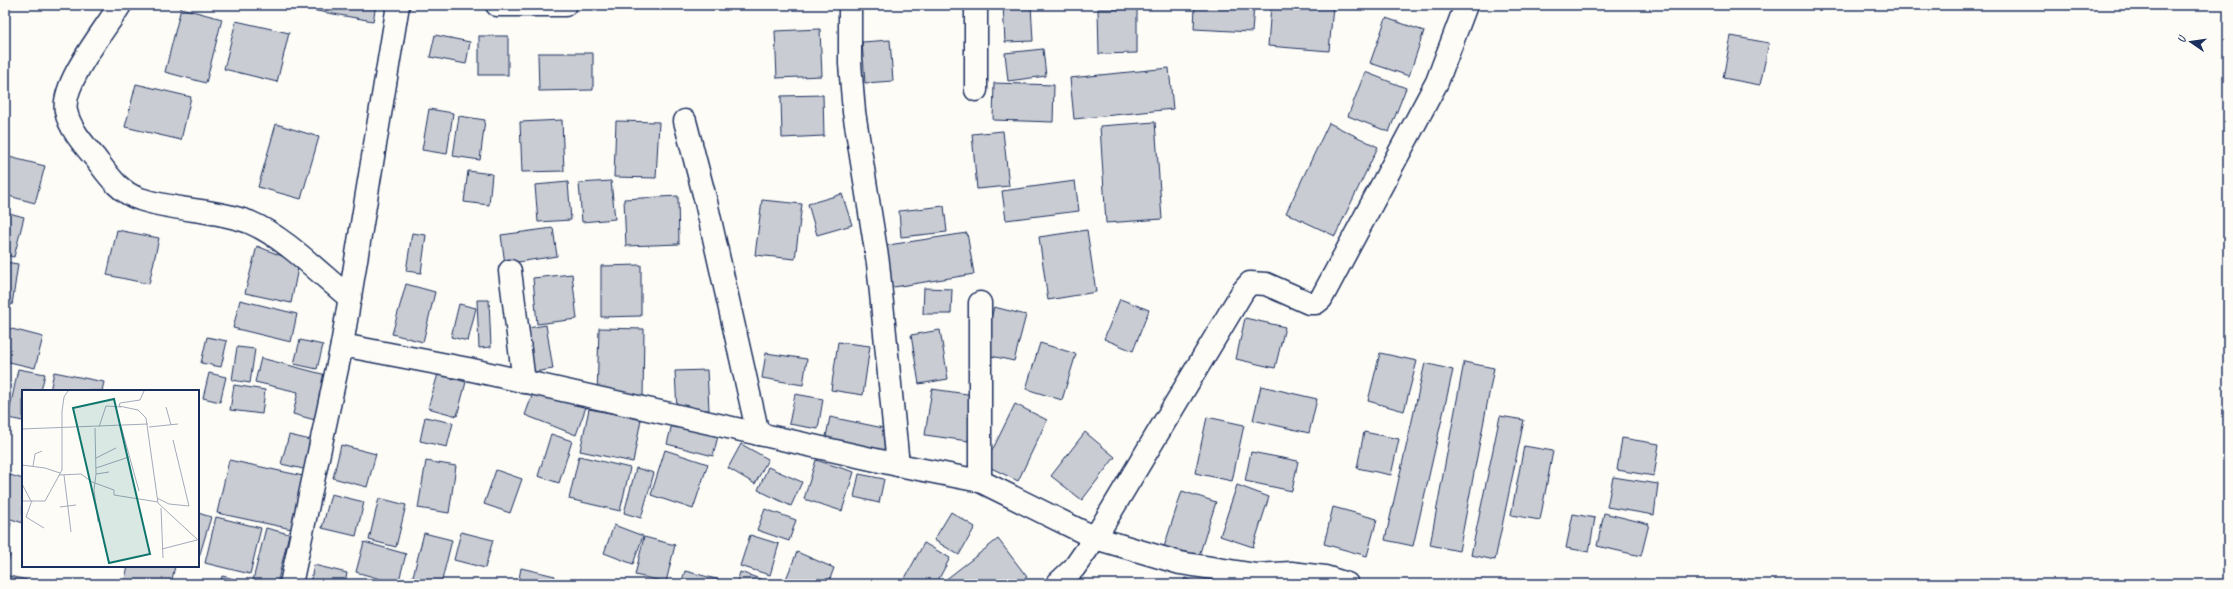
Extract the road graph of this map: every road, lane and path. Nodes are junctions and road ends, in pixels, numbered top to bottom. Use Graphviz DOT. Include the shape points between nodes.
graph roads {
  1 [pos="120,5"];
  2 [pos="398,5"];
  3 [pos="497,5"];
  4 [pos="566,5"];
  5 [pos="850,5"];
  6 [pos="976,5"];
  7 [pos="1466,5"];
  8 [pos="976,90"];
  9 [pos="685,121"];
  10 [pos="510,272"];
  11 [pos="350,298"];
  12 [pos="980,303"];
  13 [pos="342,345"];
  14 [pos="524,382"];
  15 [pos="758,434"];
  16 [pos="898,465"];
  17 [pos="980,481"];
  18 [pos="1095,538"];
  19 [pos="292,584"];
  20 [pos="1057,584"];
  21 [pos="1347,584"];
  1 -- 11 [label="street" via="74,77 67,93 66,112 70,123 92,155 119,187 131,196 148,202 238,219 260,228 279,239"];
  2 -- 11 [label="street"];
  3 -- 4 [label="street"];
  5 -- 16 [label="street" via="850,64 854,112 878,263"];
  6 -- 8 [label="street"];
  7 -- 18 [label="street" via="1437,82 1321,299 1316,303 1308,303 1266,284 1250,283"];
  9 -- 15 [label="street" via="706,202"];
  10 -- 14 [label="street"];
  11 -- 13 [label="street"];
  12 -- 17 [label="street"];
  13 -- 14 [label="street"];
  13 -- 19 [label="street"];
  14 -- 15 [label="street"];
  15 -- 16 [label="street"];
  16 -- 17 [label="street"];
  17 -- 18 [label="street"];
  18 -- 20 [label="street" via="1074,568"];
  18 -- 21 [label="street" via="1180,563 1256,575 1291,573 1325,577"];
}
